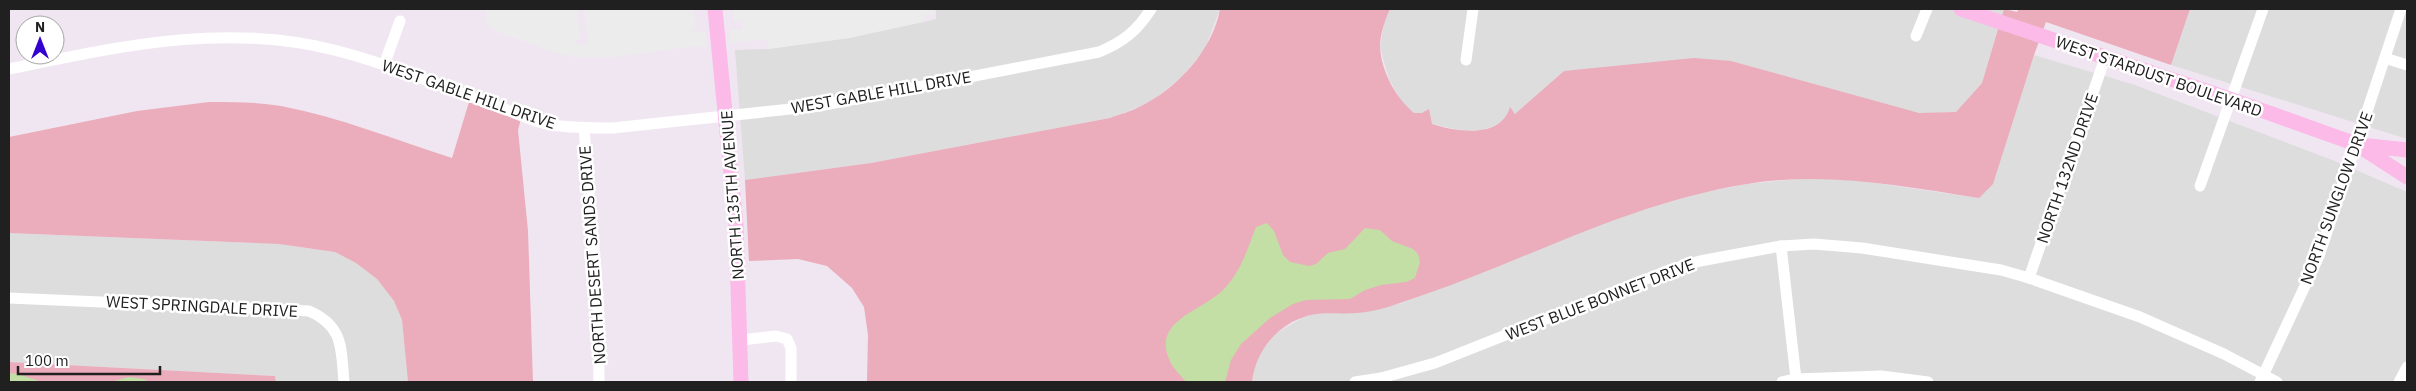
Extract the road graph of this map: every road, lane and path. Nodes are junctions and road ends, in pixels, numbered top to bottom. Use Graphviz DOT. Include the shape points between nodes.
graph roads {
  1 [pos="715,9"];
  2 [pos="1152,9"];
  3 [pos="1472,9"];
  4 [pos="1927,9"];
  5 [pos="1961,9"];
  6 [pos="2263,9"];
  7 [pos="2401,9"];
  8 [pos="400,21"];
  9 [pos="1916,36"];
  10 [pos="2105,58"];
  11 [pos="2385,58"];
  12 [pos="1466,60"];
  13 [pos="384,65"];
  14 [pos="2407,65"];
  15 [pos="9,69"];
  16 [pos="2230,99"];
  17 [pos="726,116"];
  18 [pos="584,128"];
  19 [pos="2356,144"];
  20 [pos="2407,150"];
  21 [pos="2407,177"];
  22 [pos="2200,186"];
  23 [pos="1781,246"];
  24 [pos="2029,278"];
  25 [pos="9,298"];
  26 [pos="741,340"];
  27 [pos="2407,367"];
  28 [pos="1796,379"];
  29 [pos="2262,379"];
  30 [pos="344,382"];
  31 [pos="600,382"];
  32 [pos="741,382"];
  33 [pos="791,382"];
  34 [pos="1355,382"];
  35 [pos="1782,382"];
  36 [pos="1928,382"];
  37 [pos="2277,382"];
  38 [pos="2399,382"];
  1 -- 17 [label="street, NORTH 135TH AVENUE"];
  2 -- 17 [label="street, WEST GABLE HILL DRIVE" via="1122,42 1099,52 819,106"];
  3 -- 12 [label="street"];
  4 -- 9 [label="street"];
  5 -- 10 [label="street, WEST STARDUST BOULEVARD"];
  6 -- 16 [label="street"];
  7 -- 11 [label="street, NORTH SUNGLOW DRIVE"];
  8 -- 13 [label="street"];
  10 -- 16 [label="street, WEST STARDUST BOULEVARD"];
  10 -- 24 [label="street, NORTH 132ND DRIVE"];
  11 -- 14 [label="street"];
  11 -- 19 [label="street, NORTH SUNGLOW DRIVE"];
  13 -- 15 [label="street, WEST GABLE HILL DRIVE" via="291,42 247,37 199,37 86,53"];
  13 -- 18 [label="street, WEST GABLE HILL DRIVE" via="550,125"];
  16 -- 19 [label="street, WEST STARDUST BOULEVARD"];
  16 -- 22 [label="street"];
  17 -- 18 [label="street, WEST GABLE HILL DRIVE"];
  17 -- 26 [label="street, NORTH 135TH AVENUE" via="736,224"];
  18 -- 31 [label="street, NORTH DESERT SANDS DRIVE" via="598,299"];
  19 -- 20 [label="street, WEST STARDUST BOULEVARD"];
  19 -- 21 [label="street, WEST STARDUST BOULEVARD"];
  19 -- 29 [label="street, NORTH SUNGLOW DRIVE" via="2319,256"];
  23 -- 24 [label="street, WEST BLUE BONNET DRIVE" via="1814,244 1862,248 1970,264"];
  23 -- 28 [label="street"];
  23 -- 34 [label="street, WEST BLUE BONNET DRIVE" via="1668,270 1435,363"];
  24 -- 29 [label="street, WEST BLUE BONNET DRIVE" via="2140,317 2224,354"];
  25 -- 30 [label="street, WEST SPRINGDALE DRIVE" via="309,311 324,318 336,331 342,353"];
  26 -- 32 [label="street, NORTH 135TH AVENUE"];
  26 -- 33 [label="street" via="776,336 787,339 791,348"];
  27 -- 38 [label="street"];
  28 -- 35 [label="street"];
  28 -- 36 [label="street" via="1881,376"];
  29 -- 37 [label="street, WEST BLUE BONNET DRIVE"];
}
